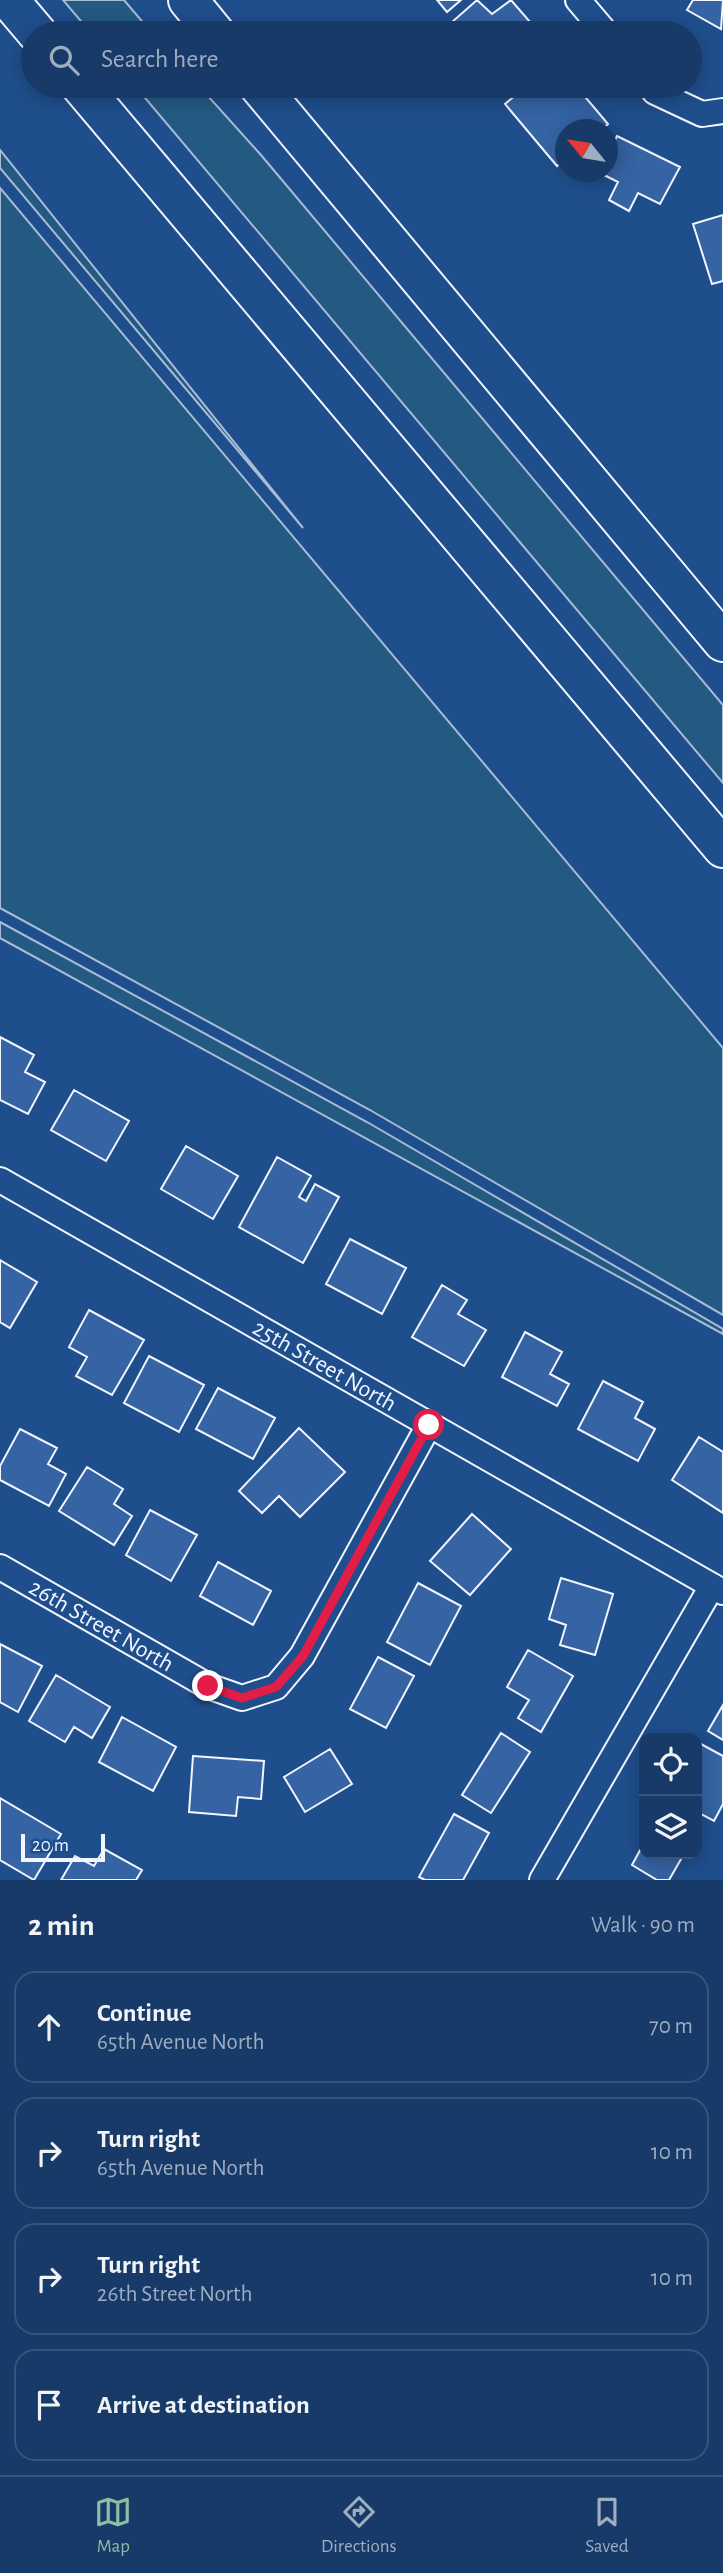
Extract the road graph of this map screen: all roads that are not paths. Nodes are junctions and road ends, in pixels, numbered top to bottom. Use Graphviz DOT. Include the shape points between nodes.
graph roads {
  1 [pos="9,0"];
  2 [pos="188,0"];
  3 [pos="578,0"];
  4 [pos="27,21"];
  5 [pos="205,21"];
  6 [pos="596,21"];
  7 [pos="91,98"];
  8 [pos="269,98"];
  9 [pos="671,98"];
  10 [pos="712,113"];
  11 [pos="723,642"];
  12 [pos="723,848"];
  13 [pos="0,1180"];
  14 [pos="429,1425"];
  15 [pos="0,1567"];
  16 [pos="718,1589"];
  17 [pos="542,1880"];
  1 -- 4 [label="highway"];
  2 -- 5 [label="highway"];
  3 -- 6 [label="street"];
  7 -- 12 [label="highway"];
  8 -- 11 [label="highway"];
  9 -- 10 [label="street"];
  13 -- 14 [label="street, 25th Street North"];
  14 -- 15 [label="street, 26th Street North" via="303,1656 276,1687 242,1698 208,1686"];
  14 -- 16 [label="street, 25th Street North"];
  16 -- 17 [label="street"];
}
